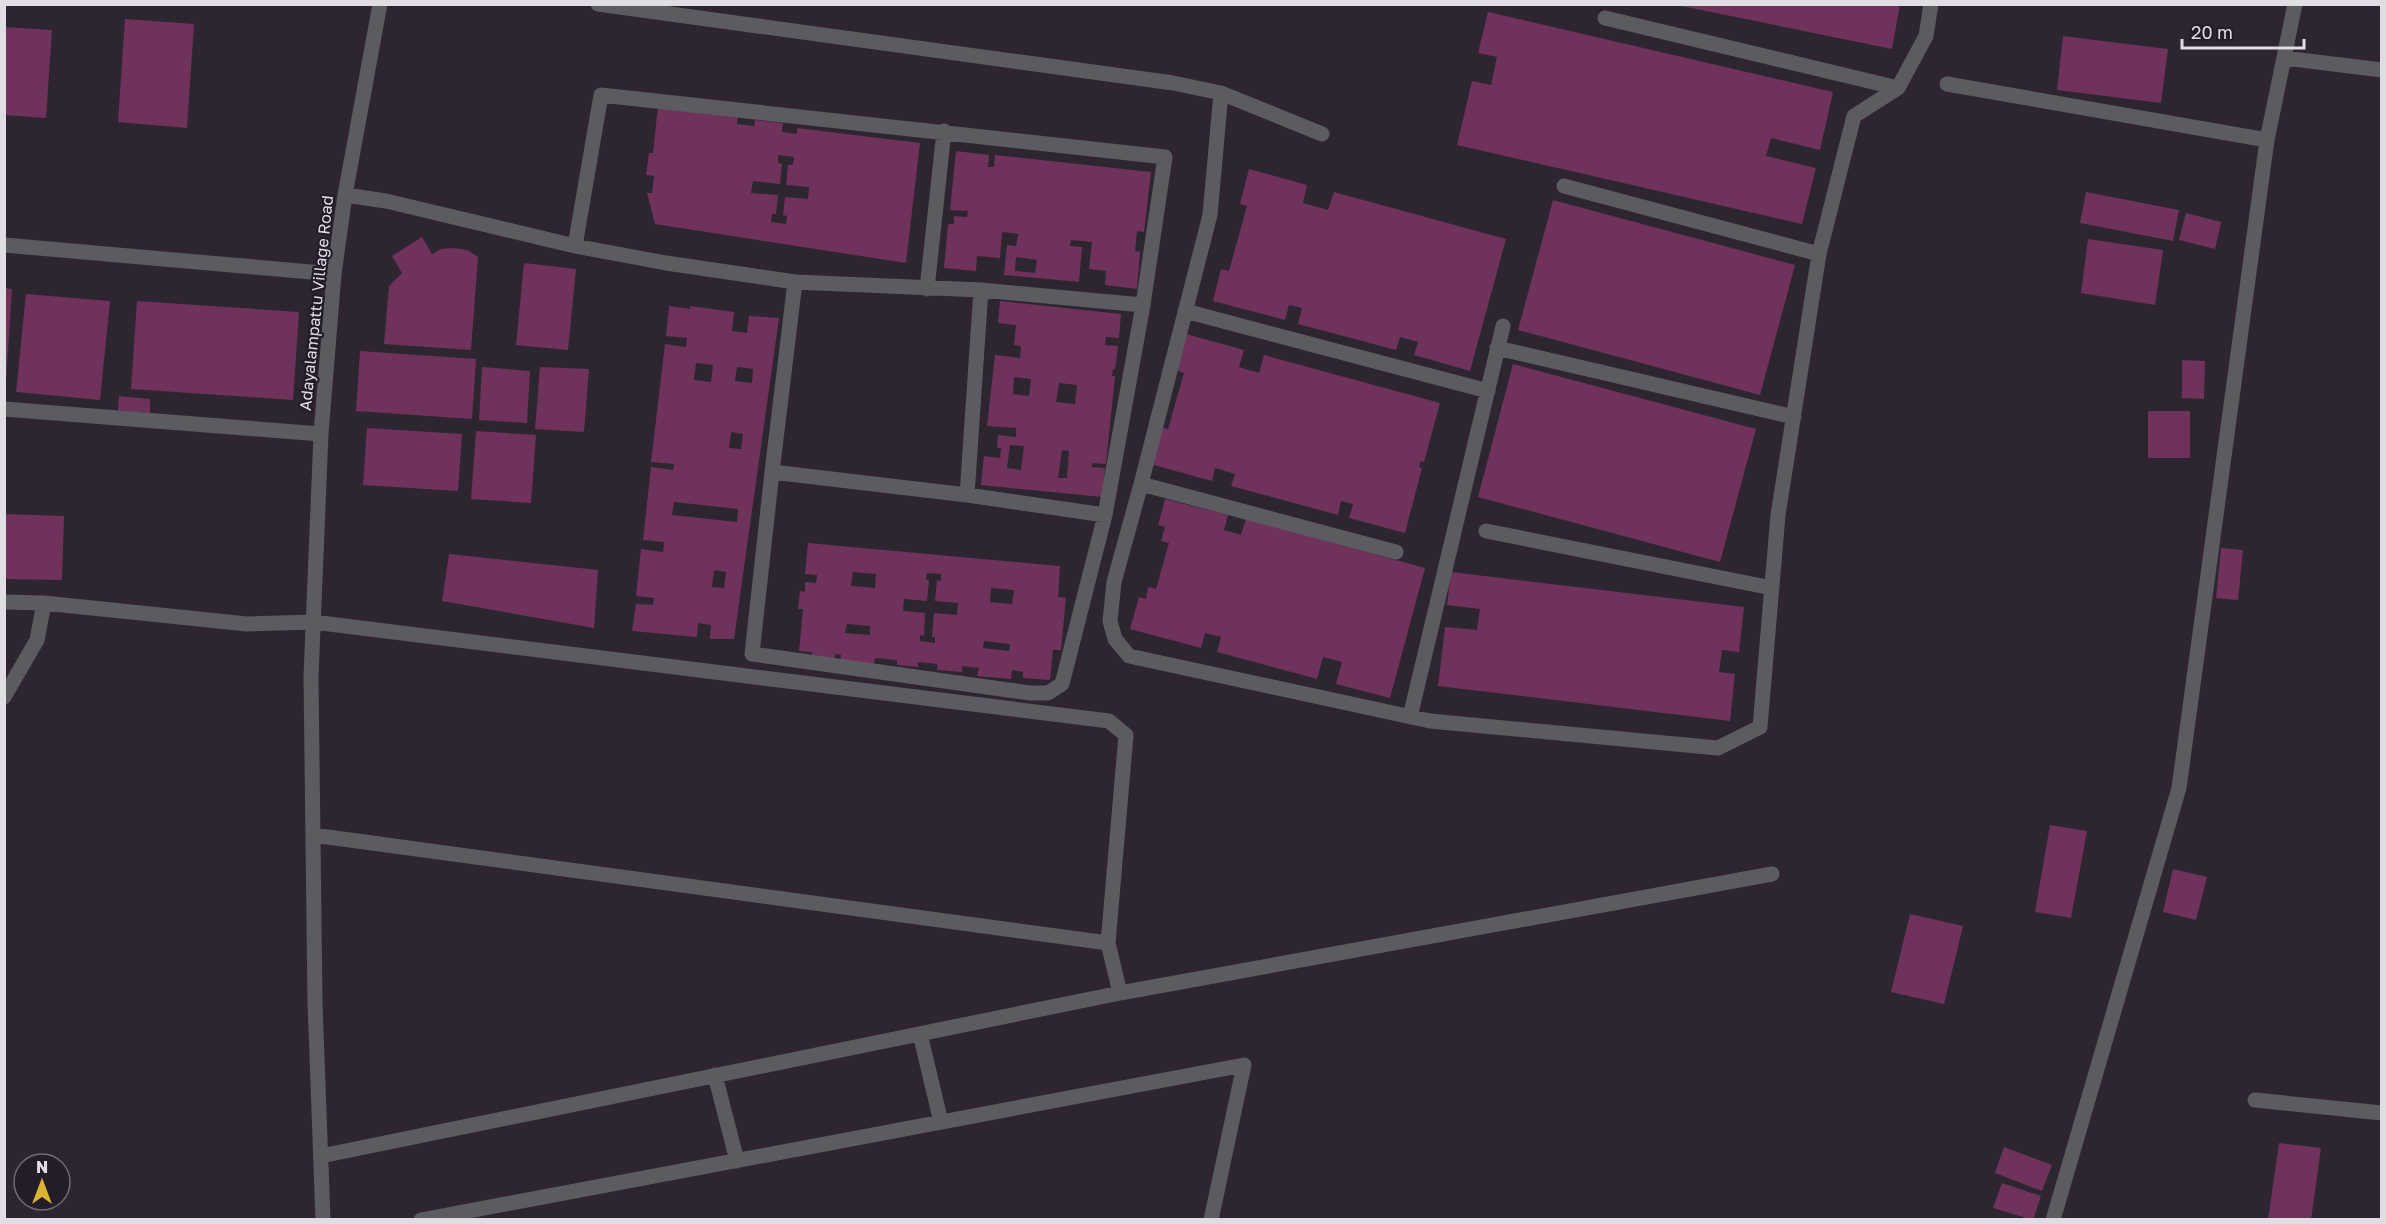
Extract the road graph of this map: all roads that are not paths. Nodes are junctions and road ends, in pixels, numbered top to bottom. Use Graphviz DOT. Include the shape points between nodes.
graph roads {
  1 [pos="380,4"];
  2 [pos="598,4"];
  3 [pos="1931,4"];
  4 [pos="2295,4"];
  5 [pos="1605,18"];
  6 [pos="2284,58"];
  7 [pos="2382,70"];
  8 [pos="1947,84"];
  9 [pos="1898,87"];
  10 [pos="1221,93"];
  11 [pos="944,131"];
  12 [pos="1322,134"];
  13 [pos="2267,141"];
  14 [pos="1564,186"];
  15 [pos="345,195"];
  16 [pos="4,245"];
  17 [pos="575,246"];
  18 [pos="1819,254"];
  19 [pos="334,274"];
  20 [pos="795,282"];
  21 [pos="927,289"];
  22 [pos="981,290"];
  23 [pos="1143,305"];
  24 [pos="1185,311"];
  25 [pos="1503,326"];
  26 [pos="1497,348"];
  27 [pos="1488,391"];
  28 [pos="4,409"];
  29 [pos="1794,417"];
  30 [pos="321,434"];
  31 [pos="772,472"];
  32 [pos="1141,484"];
  33 [pos="967,495"];
  34 [pos="1105,515"];
  35 [pos="1486,531"];
  36 [pos="1396,552"];
  37 [pos="1772,588"];
  38 [pos="4,602"];
  39 [pos="44,603"];
  40 [pos="313,622"];
  41 [pos="4,697"];
  42 [pos="1410,717"];
  43 [pos="313,835"];
  44 [pos="1772,874"];
  45 [pos="1108,943"];
  46 [pos="1120,993"];
  47 [pos="920,1034"];
  48 [pos="715,1075"];
  49 [pos="2255,1100"];
  50 [pos="2382,1113"];
  51 [pos="941,1122"];
  52 [pos="321,1156"];
  53 [pos="737,1161"];
  54 [pos="323,1220"];
  55 [pos="421,1220"];
  56 [pos="1211,1220"];
  57 [pos="2053,1220"];
  1 -- 15 [label="street, Adayalampattu Village Road"];
  2 -- 10 [label="street" via="1173,83"];
  3 -- 9 [label="street" via="1926,36"];
  4 -- 6 [label="street"];
  5 -- 9 [label="street"];
  6 -- 7 [label="street"];
  6 -- 13 [label="street"];
  8 -- 13 [label="street"];
  9 -- 18 [label="street" via="1854,116"];
  10 -- 12 [label="street"];
  10 -- 24 [label="street" via="1210,215"];
  11 -- 17 [label="street" via="601,95"];
  11 -- 21 [label="street"];
  11 -- 23 [label="street" via="1166,157"];
  13 -- 57 [label="street" via="2179,788"];
  14 -- 18 [label="street"];
  15 -- 17 [label="street" via="386,201"];
  15 -- 19 [label="street, Adayalampattu Village Road"];
  16 -- 19 [label="street"];
  17 -- 20 [label="street"];
  18 -- 29 [label="street"];
  19 -- 30 [label="street, Adayalampattu Village Road"];
  20 -- 21 [label="street"];
  20 -- 31 [label="street"];
  21 -- 22 [label="street"];
  22 -- 23 [label="street"];
  22 -- 33 [label="street"];
  23 -- 34 [label="street"];
  24 -- 27 [label="street"];
  24 -- 32 [label="street"];
  25 -- 26 [label="street"];
  26 -- 27 [label="street"];
  26 -- 29 [label="street"];
  27 -- 42 [label="street"];
  28 -- 30 [label="street, Adayalampattu Village Road"];
  29 -- 37 [label="street" via="1778,515"];
  30 -- 40 [label="street"];
  31 -- 33 [label="street"];
  31 -- 34 [label="street" via="752,654 1030,693 1048,693 1062,684"];
  32 -- 36 [label="street"];
  32 -- 42 [label="street" via="1113,582 1110,621 1116,639 1129,656"];
  33 -- 34 [label="street"];
  35 -- 37 [label="street"];
  37 -- 42 [label="street" via="1760,727 1718,748"];
  38 -- 39 [label="street"];
  39 -- 40 [label="street" via="247,624"];
  39 -- 41 [label="street" via="37,640"];
  40 -- 43 [label="street"];
  40 -- 45 [label="street" via="1109,721 1126,735"];
  43 -- 45 [label="street"];
  43 -- 52 [label="street"];
  44 -- 46 [label="street"];
  45 -- 46 [label="street"];
  46 -- 47 [label="street"];
  47 -- 48 [label="street"];
  47 -- 51 [label="street"];
  48 -- 52 [label="street"];
  48 -- 53 [label="street"];
  49 -- 50 [label="street"];
  51 -- 53 [label="street"];
  51 -- 56 [label="street" via="1244,1065"];
  52 -- 54 [label="street"];
  53 -- 55 [label="street"];
}
